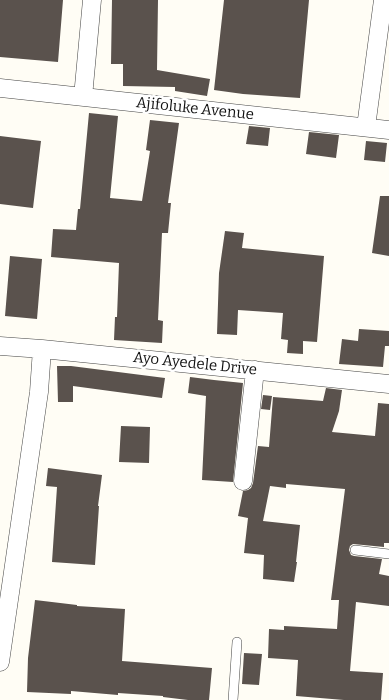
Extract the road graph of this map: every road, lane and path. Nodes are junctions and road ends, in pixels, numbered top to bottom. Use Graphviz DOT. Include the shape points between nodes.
graph roads {
  1 [pos="92,0"];
  2 [pos="383,0"];
  3 [pos="0,88"];
  4 [pos="83,97"];
  5 [pos="366,127"];
  6 [pos="389,130"];
  7 [pos="0,346"];
  8 [pos="42,349"];
  9 [pos="256,370"];
  10 [pos="389,384"];
  11 [pos="243,482"];
  12 [pos="355,550"];
  13 [pos="389,554"];
  14 [pos="236,642"];
  15 [pos="0,662"];
  16 [pos="233,700"];
  1 -- 4 [label="street"];
  2 -- 5 [label="street"];
  3 -- 4 [label="street, Ajifoluke Avenue"];
  4 -- 5 [label="street, Ajifoluke Avenue"];
  5 -- 6 [label="street, Ajifoluke Avenue"];
  7 -- 8 [label="street, Ayo Ayedele Drive"];
  8 -- 9 [label="street, Ayo Ayedele Drive"];
  8 -- 15 [label="street" via="39,392"];
  9 -- 10 [label="street, Ayo Ayedele Drive"];
  9 -- 11 [label="street"];
  12 -- 13 [label="lane"];
  14 -- 16 [label="lane"];
}
